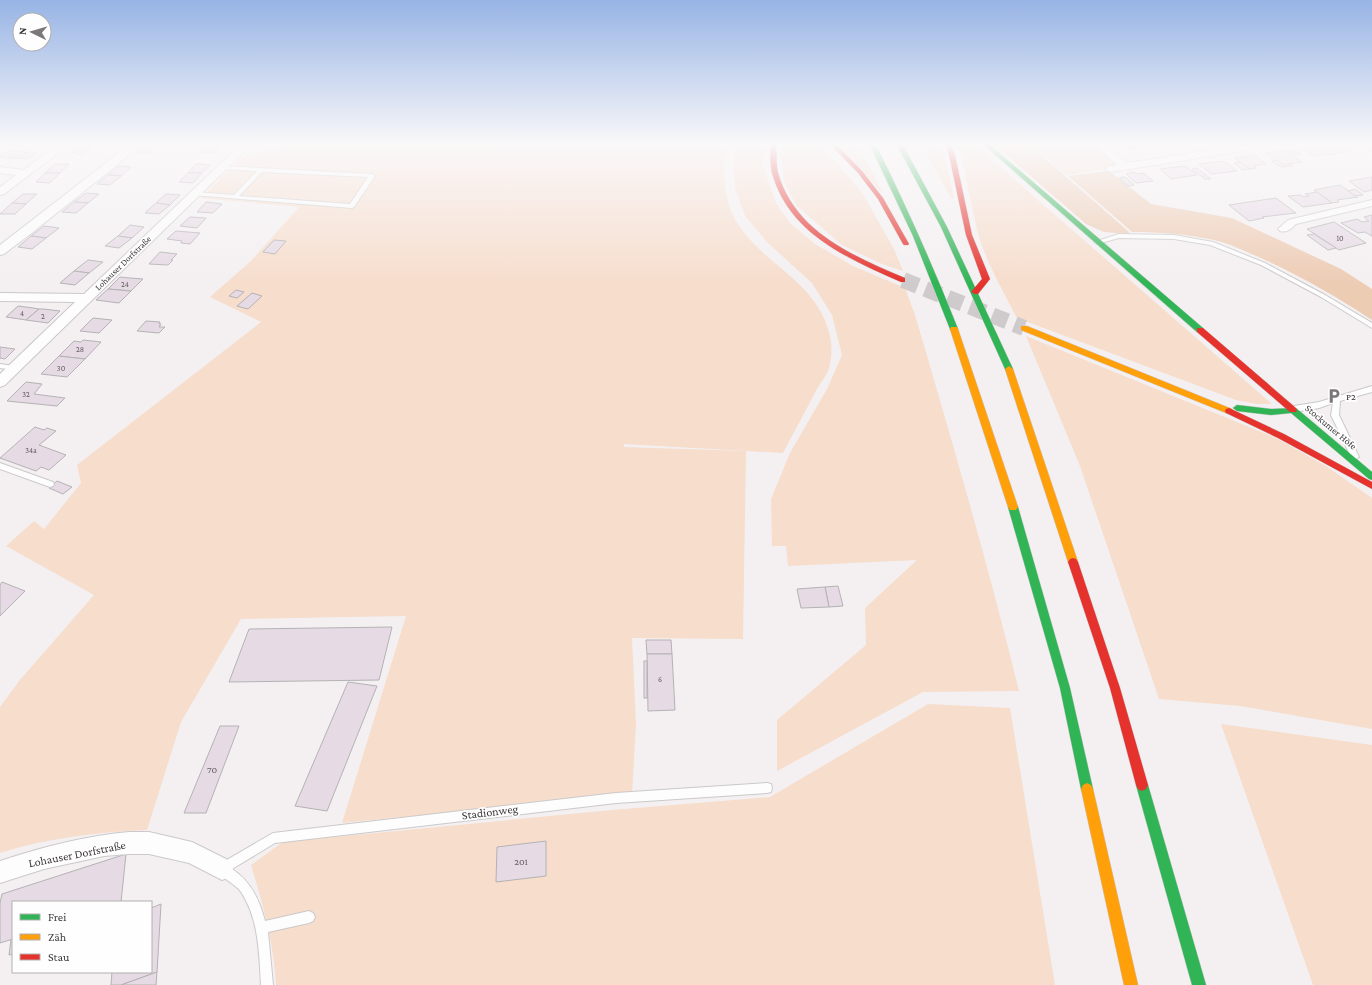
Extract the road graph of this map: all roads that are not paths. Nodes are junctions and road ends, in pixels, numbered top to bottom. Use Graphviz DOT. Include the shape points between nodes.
graph roads {
  1 [pos="78,191"];
  2 [pos="198,191"];
  3 [pos="241,191"];
  4 [pos="362,191"];
  5 [pos="781,191"];
  6 [pos="875,191"];
  7 [pos="896,191"];
  8 [pos="926,191"];
  9 [pos="960,191"];
  10 [pos="1039,191"];
  11 [pos="195,194"];
  12 [pos="235,197"];
  13 [pos="1372,203"];
  14 [pos="1284,229"];
  15 [pos="1097,242"];
  16 [pos="0,251"];
  17 [pos="910,252"];
  18 [pos="903,280"];
  19 [pos="975,292"];
  20 [pos="0,297"];
  21 [pos="86,298"];
  22 [pos="937,312"];
  23 [pos="1372,326"];
  24 [pos="1024,328"];
  25 [pos="961,347"];
  26 [pos="0,366"];
  27 [pos="14,368"];
  28 [pos="0,382"];
  29 [pos="1372,388"];
  30 [pos="1336,399"];
  31 [pos="1220,406"];
  32 [pos="1293,410"];
  33 [pos="1359,465"];
  34 [pos="0,466"];
  35 [pos="1372,477"];
  36 [pos="50,484"];
  37 [pos="1372,486"];
  38 [pos="767,788"];
  39 [pos="222,869"];
  40 [pos="0,872"];
  41 [pos="309,917"];
  42 [pos="262,928"];
  43 [pos="267,985"];
  44 [pos="1131,985"];
  45 [pos="1199,985"];
  1 -- 16 [label="street"];
  2 -- 11 [label="street, Lohauser Dorfstraße"];
  3 -- 12 [label="lane"];
  4 -- 12 [label="lane" via="352,206"];
  5 -- 18 [label="main road" via="796,215 822,239 843,252"];
  6 -- 17 [label="main road" via="904,237"];
  7 -- 25 [label="main road" via="916,232"];
  8 -- 19 [label="main road"];
  9 -- 19 [label="main road" via="970,235 986,278"];
  10 -- 15 [label="main road, Stockumer Höfe"];
  11 -- 12 [label="lane"];
  11 -- 21 [label="street, Lohauser Dorfstraße"];
  13 -- 14 [label="street" via="1292,222"];
  15 -- 23 [label="lane" via="1119,236 1174,236 1211,243 1263,264"];
  15 -- 32 [label="main road, Stockumer Höfe"];
  19 -- 45 [label="main road" via="1013,379 1110,673"];
  20 -- 21 [label="street"];
  21 -- 27 [label="street, Lohauser Dorfstraße"];
  22 -- 25 [label="main road"];
  24 -- 31 [label="main road"];
  25 -- 44 [label="main road" via="1009,493 1064,688"];
  26 -- 27 [label="lane"];
  27 -- 28 [label="street, Lohauser Dorfstraße"];
  29 -- 30 [label="lane"];
  30 -- 32 [label="lane"];
  30 -- 33 [label="lane" via="1335,415"];
  31 -- 32 [label="main road" via="1271,412"];
  31 -- 37 [label="main road" via="1282,436"];
  32 -- 33 [label="main road, Stockumer Höfe"];
  33 -- 35 [label="main road, Stockumer Höfe"];
  34 -- 36 [label="lane"];
  38 -- 39 [label="lane, Stadionweg" via="616,798 273,838"];
  39 -- 40 [label="street, Lohauser Dorfstraße" via="192,853 149,843 130,842 44,858"];
  39 -- 42 [label="lane" via="241,882 256,909"];
  41 -- 42 [label="lane"];
  42 -- 43 [label="lane"];
}
